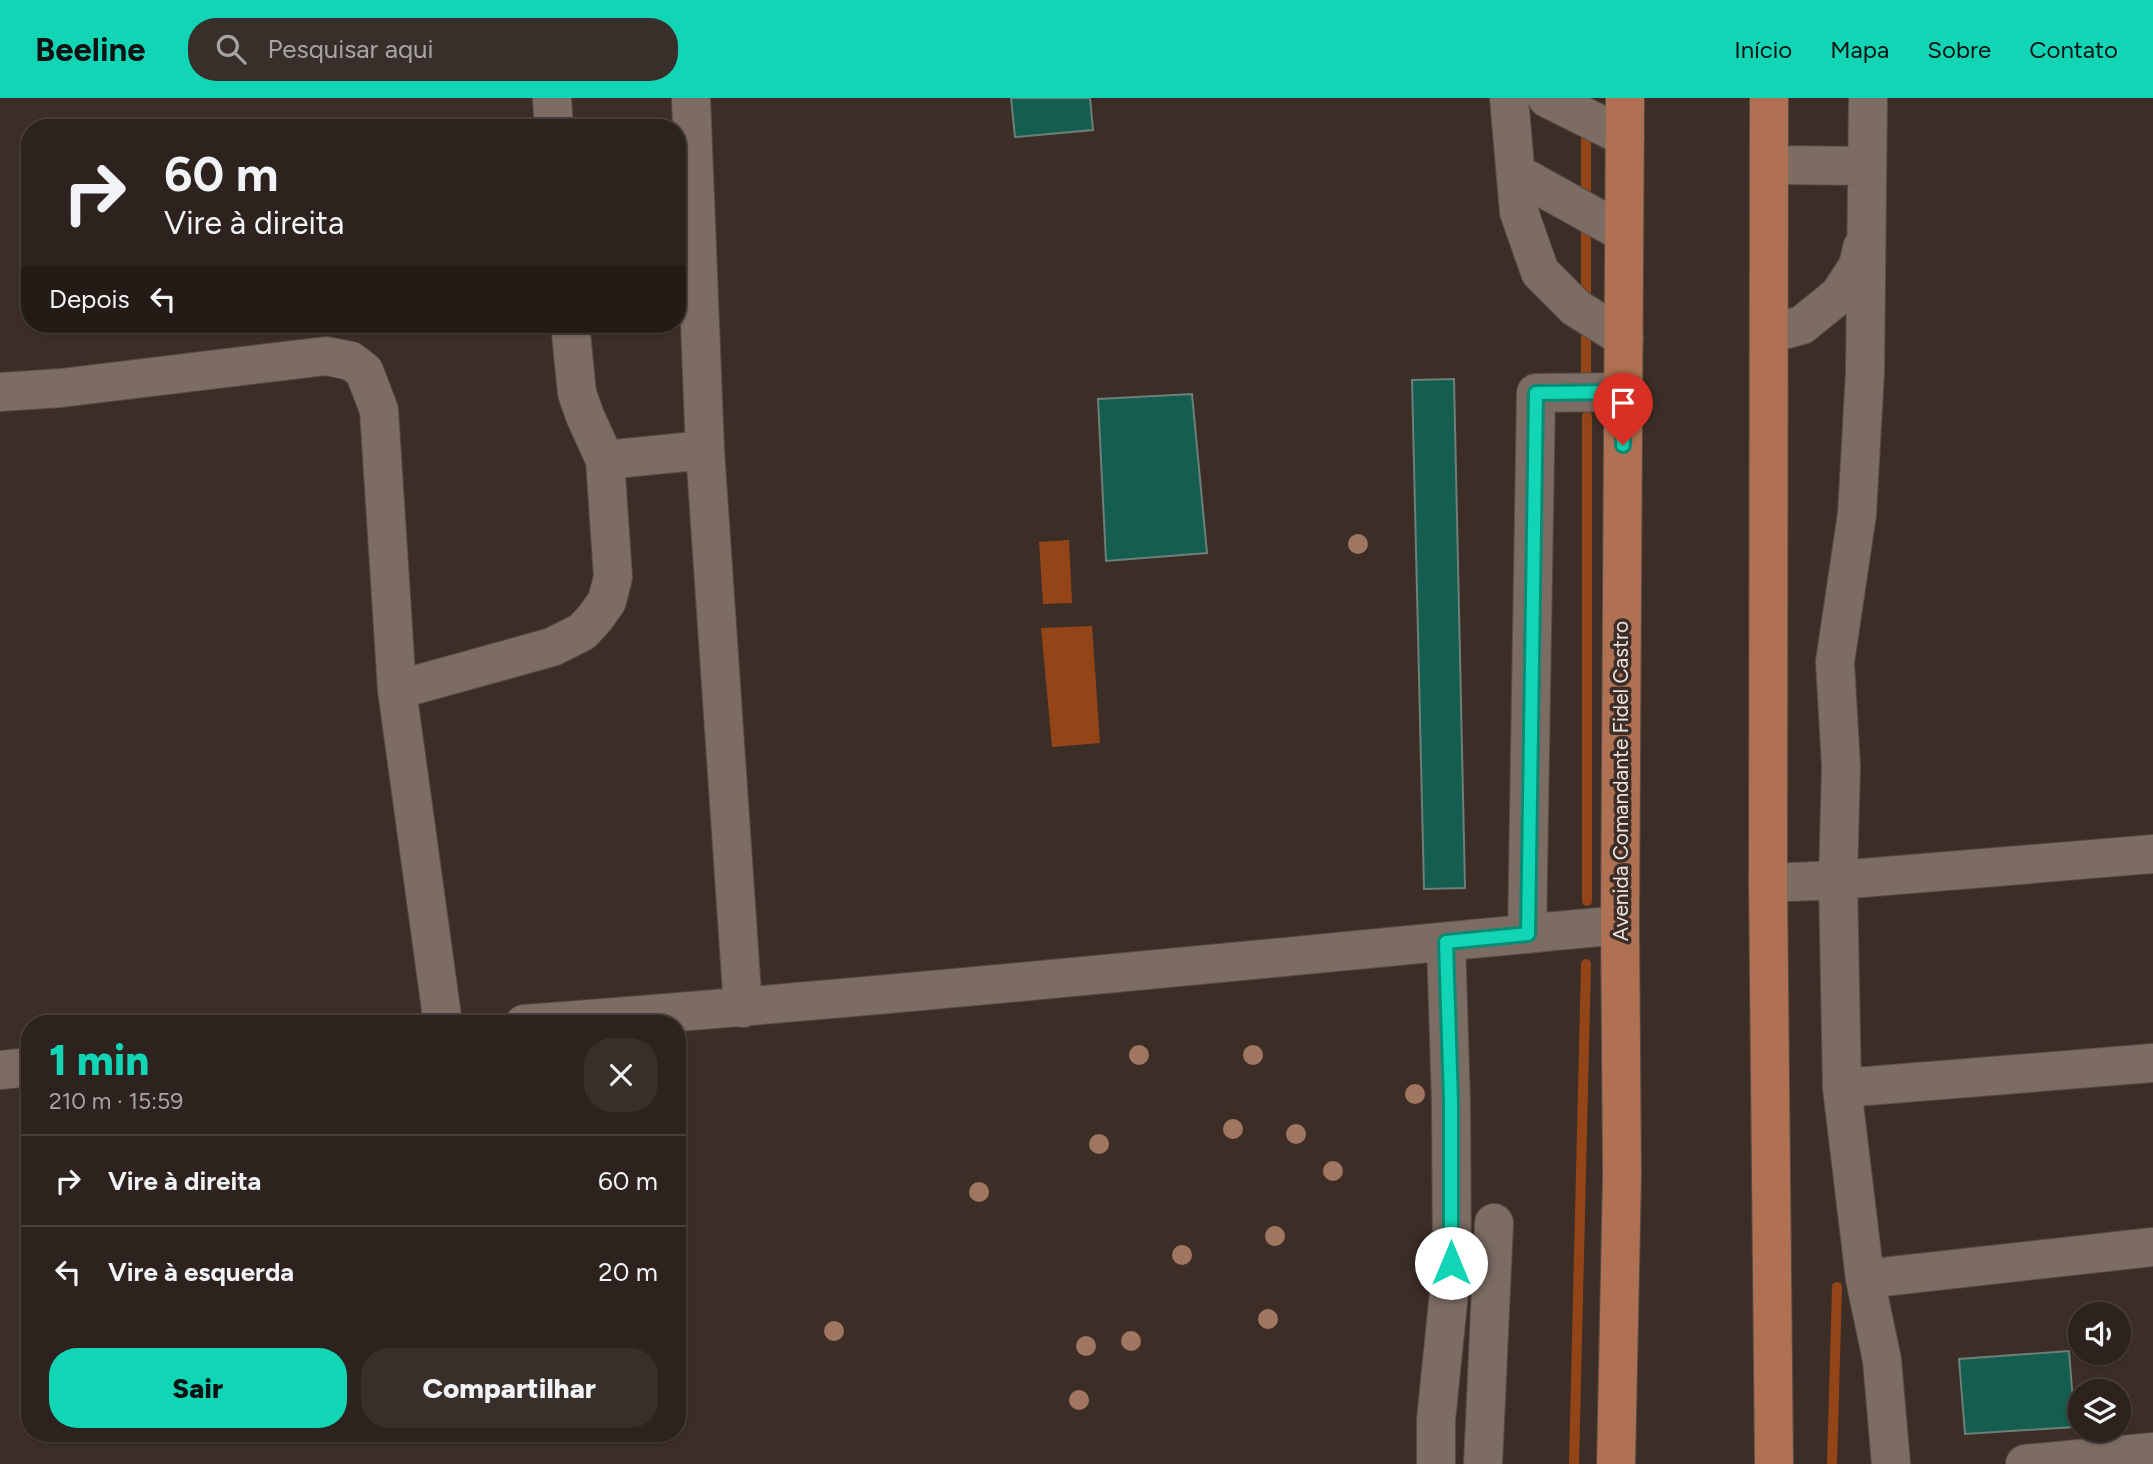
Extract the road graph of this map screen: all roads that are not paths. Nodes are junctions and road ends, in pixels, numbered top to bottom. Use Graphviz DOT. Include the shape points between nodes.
graph roads {
  1 [pos="552,98"];
  2 [pos="691,98"];
  3 [pos="1509,98"];
  4 [pos="1547,98"];
  5 [pos="1625,98"];
  6 [pos="1769,98"];
  7 [pos="1868,98"];
  8 [pos="553,119"];
  9 [pos="1625,137"];
  10 [pos="1769,165"];
  11 [pos="1867,166"];
  12 [pos="1516,173"];
  13 [pos="1867,228"];
  14 [pos="1624,233"];
  15 [pos="571,333"];
  16 [pos="1769,334"];
  17 [pos="1624,338"];
  18 [pos="0,392"];
  19 [pos="1624,392"];
  20 [pos="705,450"];
  21 [pos="605,460"];
  22 [pos="397,690"];
  23 [pos="2153,854"];
  24 [pos="1838,880"];
  25 [pos="1768,883"];
  26 [pos="1620,925"];
  27 [pos="1528,934"];
  28 [pos="1446,942"];
  29 [pos="743,1008"];
  30 [pos="442,1015"];
  31 [pos="647,1015"];
  32 [pos="2153,1063"];
  33 [pos="21,1069"];
  34 [pos="0,1070"];
  35 [pos="1842,1088"];
  36 [pos="1494,1223"];
  37 [pos="2153,1247"];
  38 [pos="1864,1279"];
  39 [pos="2153,1452"];
  40 [pos="1436,1464"];
  41 [pos="1483,1464"];
  42 [pos="1616,1464"];
  43 [pos="1774,1464"];
  44 [pos="1891,1464"];
  45 [pos="2025,1464"];
  1 -- 8 [label="street"];
  2 -- 20 [label="street"];
  3 -- 12 [label="street"];
  4 -- 9 [label="street"];
  5 -- 9 [label="highway, Avenida Comandante Fidel Castro"];
  6 -- 10 [label="highway"];
  7 -- 11 [label="street"];
  9 -- 14 [label="highway, Avenida Comandante Fidel Castro"];
  10 -- 11 [label="street"];
  10 -- 16 [label="highway"];
  11 -- 13 [label="street"];
  12 -- 14 [label="street"];
  12 -- 17 [label="street" via="1519,212 1540,272 1576,308"];
  13 -- 16 [label="street" via="1858,265 1839,295 1802,325"];
  13 -- 24 [label="street" via="1857,514 1835,662 1841,766"];
  14 -- 17 [label="highway, Avenida Comandante Fidel Castro"];
  15 -- 21 [label="street" via="577,393"];
  16 -- 25 [label="highway"];
  17 -- 19 [label="highway, Avenida Comandante Fidel Castro"];
  18 -- 22 [label="street" via="327,356 351,360 364,371 379,410"];
  19 -- 26 [label="highway, Avenida Comandante Fidel Castro"];
  19 -- 27 [label="street" via="1536,393"];
  20 -- 21 [label="street"];
  20 -- 29 [label="street"];
  21 -- 22 [label="street" via="613,578 607,601 595,618 582,632 552,647"];
  22 -- 30 [label="street"];
  23 -- 24 [label="street"];
  24 -- 25 [label="street"];
  24 -- 35 [label="street"];
  25 -- 43 [label="highway"];
  26 -- 27 [label="street"];
  26 -- 42 [label="highway, Avenida Comandante Fidel Castro" via="1622,1175"];
  27 -- 28 [label="street"];
  28 -- 29 [label="street"];
  28 -- 40 [label="street" via="1451,1263"];
  29 -- 31 [label="street"];
  32 -- 35 [label="street"];
  33 -- 34 [label="street"];
  35 -- 38 [label="street"];
  36 -- 41 [label="street"];
  37 -- 38 [label="street"];
  38 -- 44 [label="street" via="1882,1360"];
  39 -- 45 [label="street"];
}
